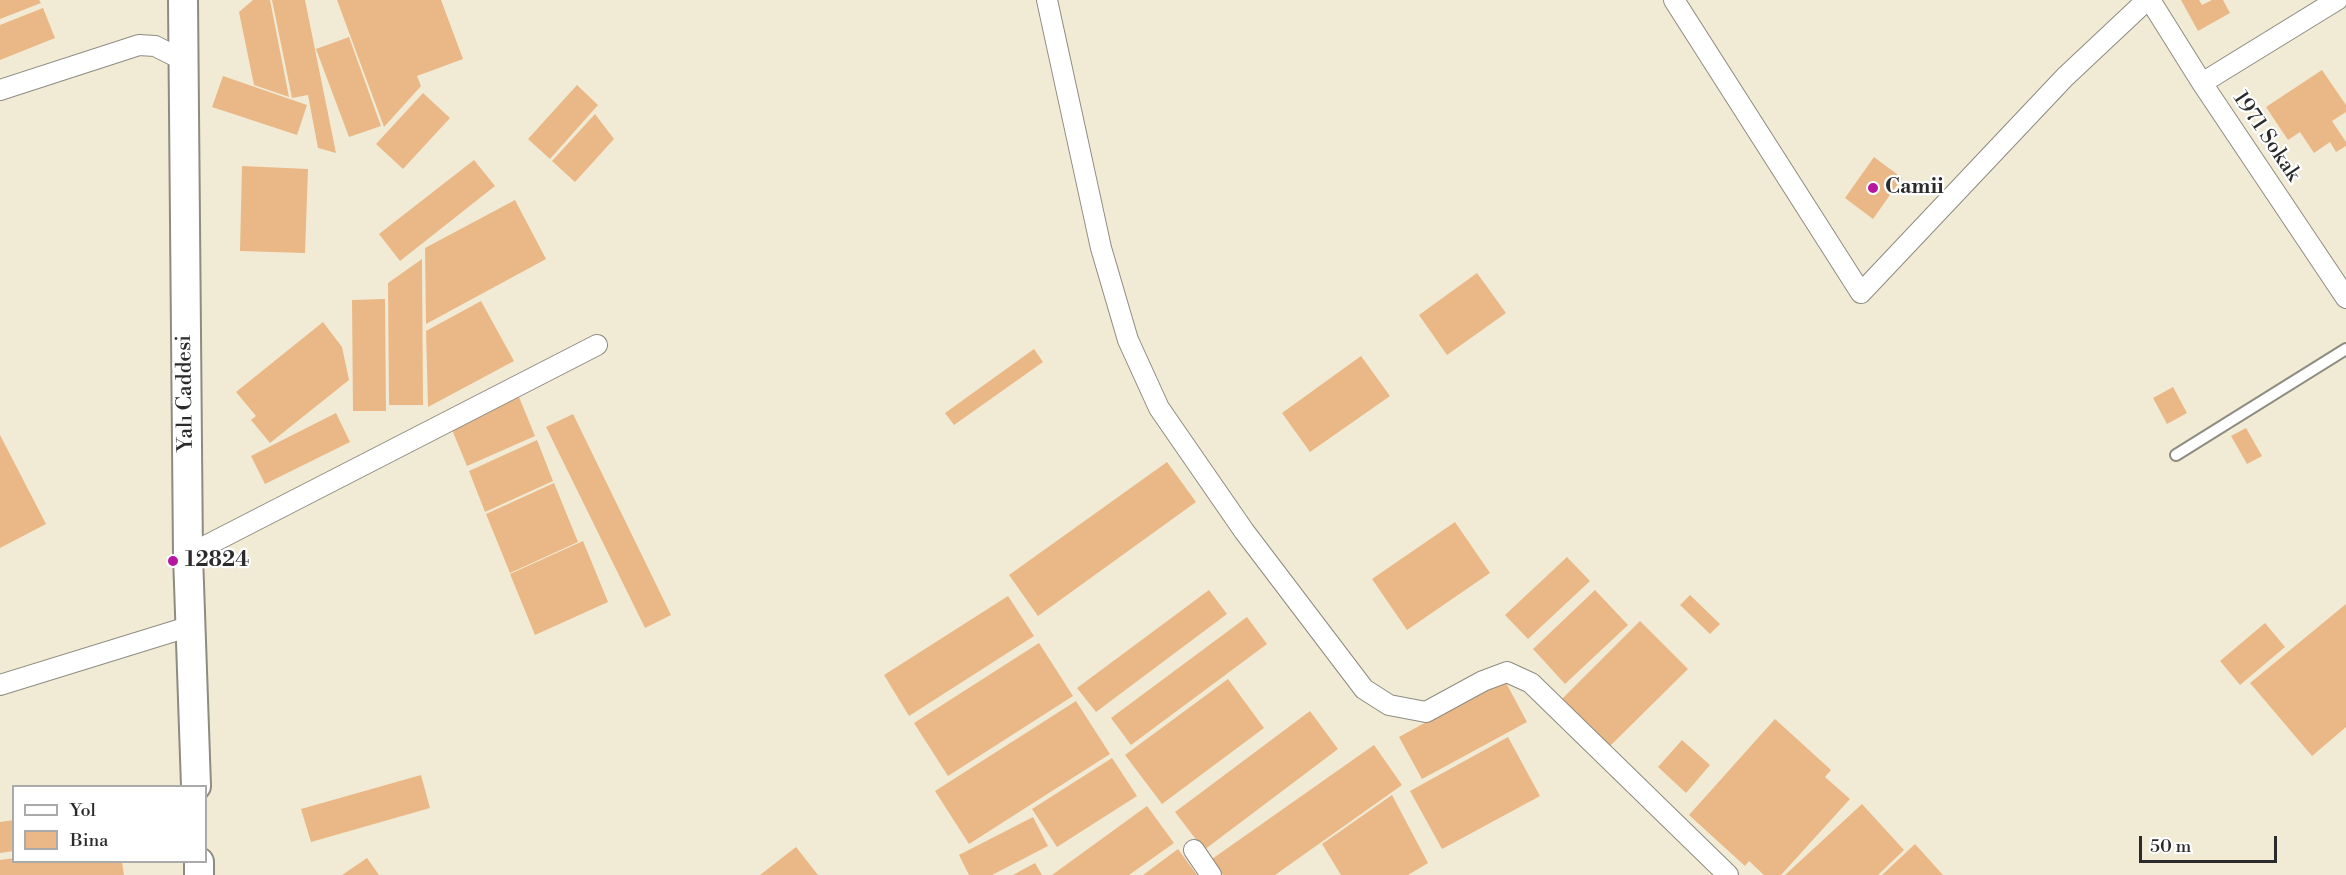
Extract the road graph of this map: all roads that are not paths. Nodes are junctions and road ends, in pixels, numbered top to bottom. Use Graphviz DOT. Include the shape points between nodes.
graph roads {
  1 [pos="183,0"];
  2 [pos="1047,0"];
  3 [pos="1674,0"];
  4 [pos="2148,0"];
  5 [pos="2337,0"];
  6 [pos="181,58"];
  7 [pos="2202,83"];
  8 [pos="0,90"];
  9 [pos="2346,298"];
  10 [pos="597,345"];
  11 [pos="2346,350"];
  12 [pos="2176,455"];
  13 [pos="188,555"];
  14 [pos="191,626"];
  15 [pos="0,686"];
  16 [pos="196,785"];
  17 [pos="1194,850"];
  18 [pos="1211,875"];
  19 [pos="1728,875"];
  1 -- 6 [label="street, Yalı Caddesi"];
  2 -- 19 [label="street" via="1101,248 1128,340 1159,408 1244,531 1364,689 1389,705 1426,712 1507,672 1531,683"];
  3 -- 4 [label="street" via="1861,293 2065,78"];
  4 -- 7 [label="street, 1971 Sokak"];
  5 -- 7 [label="street"];
  6 -- 8 [label="street" via="155,46 139,45"];
  6 -- 13 [label="street, Yalı Caddesi"];
  7 -- 9 [label="street, 1971 Sokak"];
  10 -- 13 [label="street"];
  11 -- 12 [label="lane"];
  13 -- 14 [label="street, Yalı Caddesi"];
  14 -- 15 [label="street"];
  14 -- 16 [label="street, Yalı Caddesi"];
  17 -- 18 [label="street"];
}
